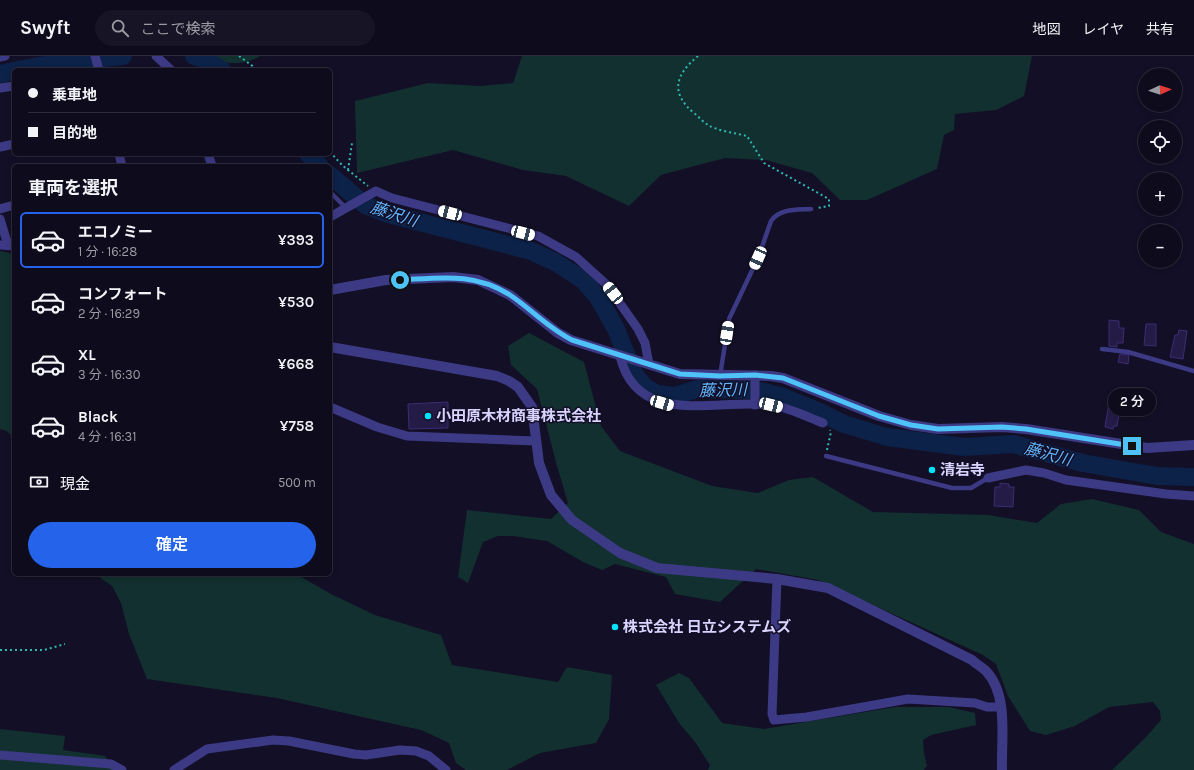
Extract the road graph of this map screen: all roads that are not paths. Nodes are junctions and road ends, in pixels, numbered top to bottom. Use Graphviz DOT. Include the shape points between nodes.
graph roads {
  1 [pos="5,56"];
  2 [pos="95,56"];
  3 [pos="156,56"];
  4 [pos="0,57"];
  5 [pos="168,67"];
  6 [pos="98,68"];
  7 [pos="12,86"];
  8 [pos="0,88"];
  9 [pos="12,144"];
  10 [pos="0,147"];
  11 [pos="332,194"];
  12 [pos="12,206"];
  13 [pos="0,209"];
  14 [pos="347,209"];
  15 [pos="811,209"];
  16 [pos="332,216"];
  17 [pos="0,219"];
  18 [pos="7,245"];
  19 [pos="332,290"];
  20 [pos="332,347"];
  21 [pos="1102,349"];
  22 [pos="620,356"];
  23 [pos="652,365"];
  24 [pos="1194,371"];
  25 [pos="720,376"];
  26 [pos="755,378"];
  27 [pos="755,403"];
  28 [pos="332,408"];
  29 [pos="823,423"];
  30 [pos="536,441"];
  31 [pos="1194,445"];
  32 [pos="826,456"];
  33 [pos="988,478"];
  34 [pos="1194,496"];
  35 [pos="777,579"];
  36 [pos="1001,707"];
  37 [pos="0,755"];
  38 [pos="122,770"];
  39 [pos="174,770"];
  40 [pos="446,770"];
  41 [pos="1002,770"];
  1 -- 4 [label="street"];
  2 -- 6 [label="street"];
  3 -- 5 [label="street"];
  7 -- 8 [label="street"];
  9 -- 10 [label="street"];
  11 -- 14 [label="lane"];
  12 -- 13 [label="street"];
  14 -- 16 [label="street"];
  14 -- 23 [label="street" via="376,192 538,236 576,257 607,285 638,329"];
  15 -- 25 [label="lane" via="783,211 771,221 758,258 729,319"];
  17 -- 18 [label="street"];
  19 -- 22 [label="street" via="386,280 453,277 478,280 510,295 558,333"];
  20 -- 30 [label="street" via="497,376 510,381 525,394 532,407"];
  21 -- 24 [label="lane" via="1128,352"];
  22 -- 23 [label="street"];
  22 -- 27 [label="street" via="629,378 654,400 671,405"];
  23 -- 25 [label="street" via="680,374"];
  25 -- 26 [label="street"];
  26 -- 27 [label="street"];
  26 -- 31 [label="street" via="783,378 879,416 911,425 938,429 1026,429 1147,448"];
  27 -- 29 [label="street" via="779,407"];
  28 -- 30 [label="street" via="377,427 407,436"];
  30 -- 35 [label="street" via="539,463 551,495 572,520 620,553 657,568"];
  32 -- 33 [label="lane" via="952,488 971,488"];
  33 -- 34 [label="street" via="1026,470 1044,472 1066,480"];
  35 -- 36 [label="street" via="828,588 972,660 987,672 996,688"];
  35 -- 36 [label="street" via="772,714 774,720 808,717 908,699"];
  36 -- 41 [label="street"];
  37 -- 38 [label="street" via="110,764"];
  39 -- 40 [label="street" via="207,749 273,740 354,754 416,751 429,756"];
}
